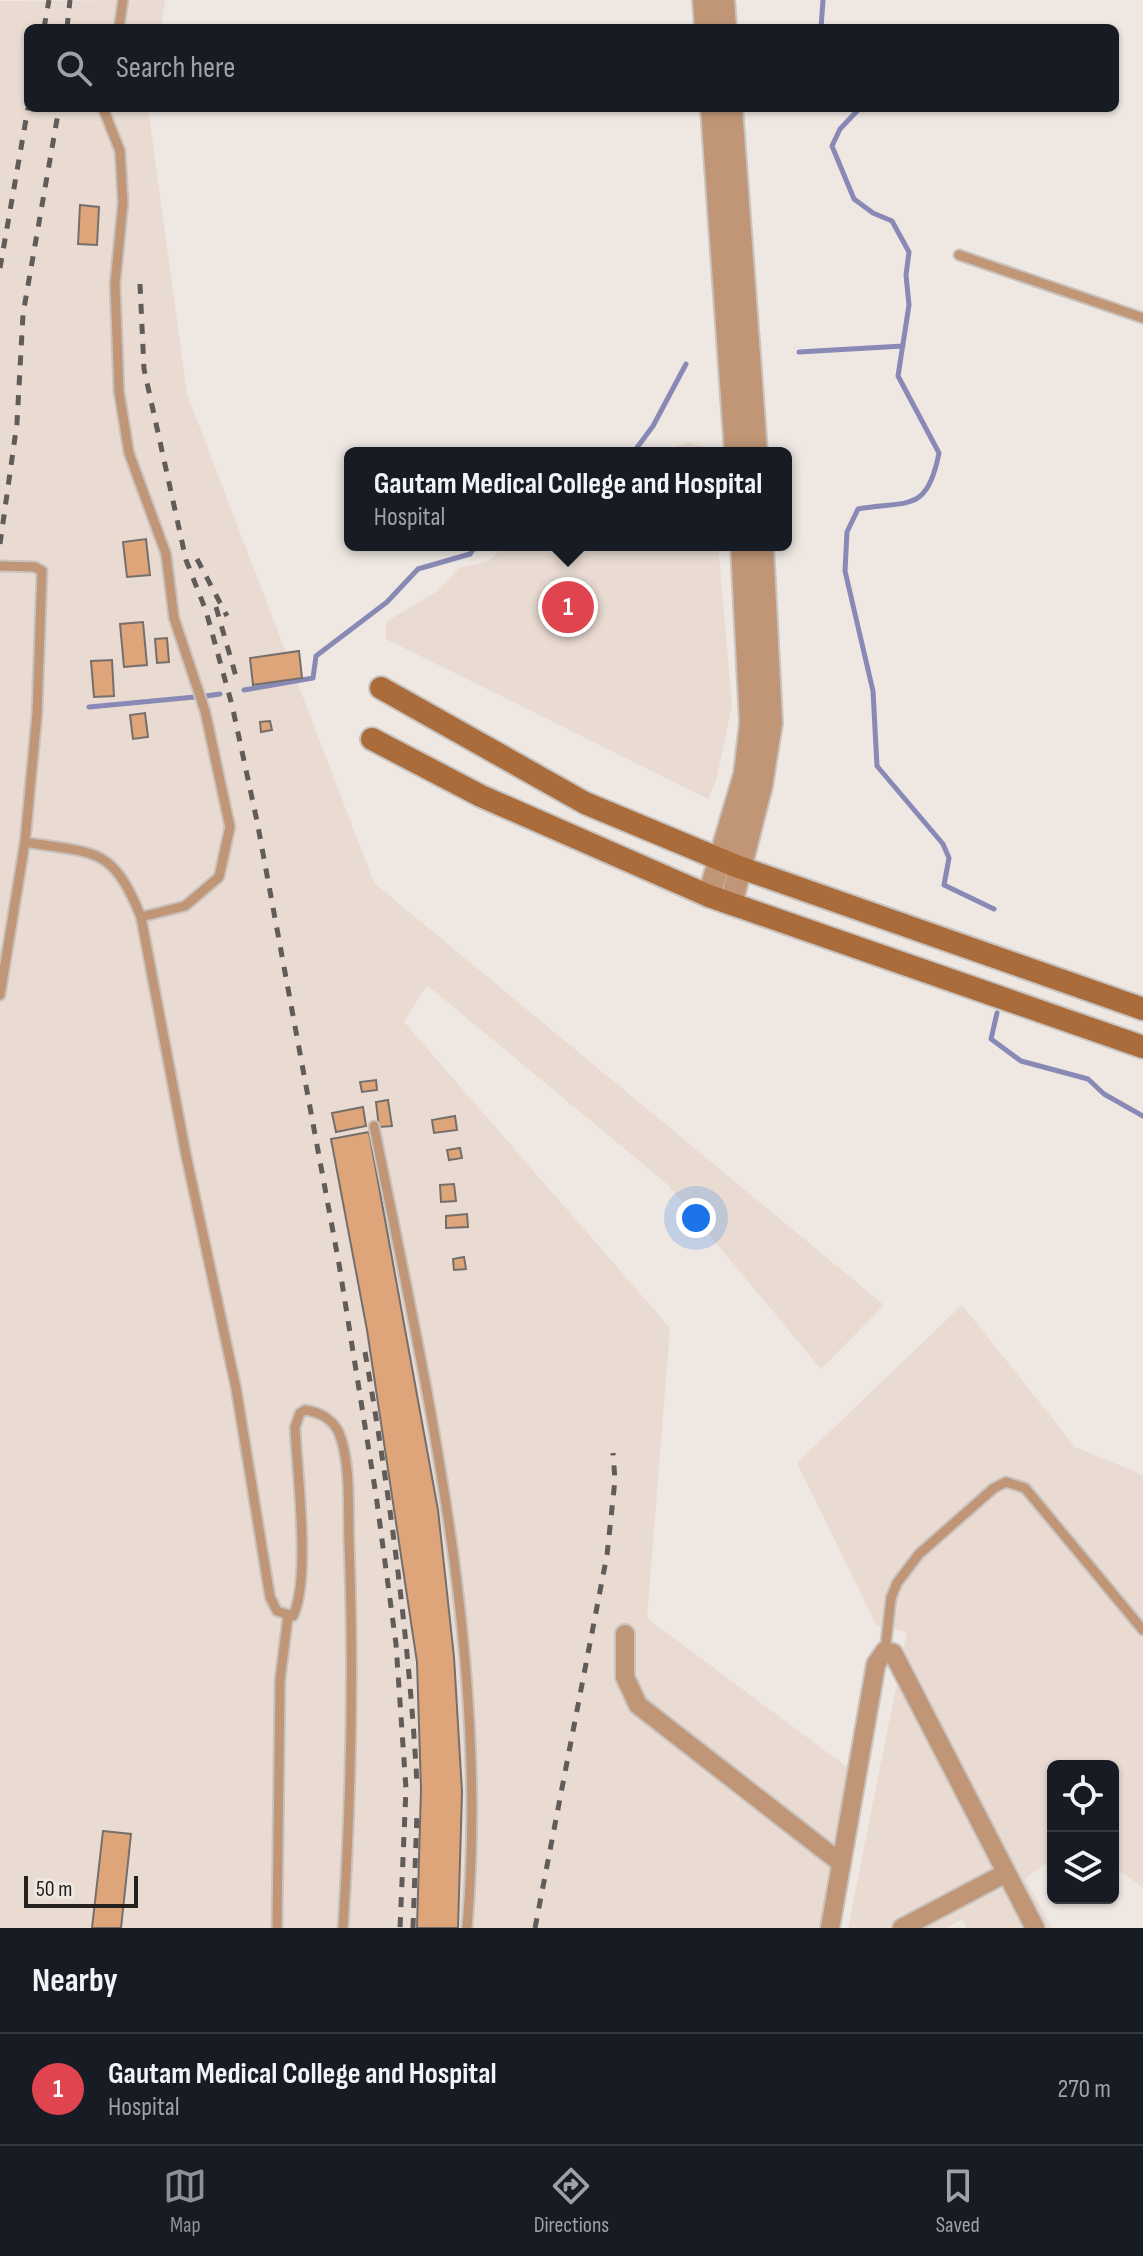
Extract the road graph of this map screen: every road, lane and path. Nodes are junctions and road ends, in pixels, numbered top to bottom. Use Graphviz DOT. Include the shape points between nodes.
graph roads {
  1 [pos="123,0"];
  2 [pos="704,0"];
  3 [pos="723,0"];
  4 [pos="120,24"];
  5 [pos="706,24"];
  6 [pos="725,24"];
  7 [pos="105,112"];
  8 [pos="712,112"];
  9 [pos="731,112"];
  10 [pos="959,255"];
  11 [pos="1143,318"];
  12 [pos="736,447"];
  13 [pos="756,447"];
  14 [pos="742,551"];
  15 [pos="762,551"];
  16 [pos="0,566"];
  17 [pos="381,688"];
  18 [pos="372,739"];
  19 [pos="25,842"];
  20 [pos="730,864"];
  21 [pos="709,896"];
  22 [pos="731,904"];
  23 [pos="141,917"];
  24 [pos="0,995"];
  25 [pos="1143,1009"];
  26 [pos="1143,1047"];
  27 [pos="374,1126"];
  28 [pos="288,1616"];
  29 [pos="1143,1630"];
  30 [pos="625,1634"];
  31 [pos="885,1651"];
  32 [pos="841,1863"];
  33 [pos="1006,1873"];
  34 [pos="277,1928"];
  35 [pos="343,1928"];
  36 [pos="467,1928"];
  37 [pos="830,1928"];
  38 [pos="902,1928"];
  39 [pos="1035,1928"];
  1 -- 4 [label="lane"];
  2 -- 5 [label="street"];
  3 -- 6 [label="street"];
  7 -- 23 [label="lane" via="120,151 123,203 115,284 119,392 129,453 166,554 174,618 205,711 230,827 219,877 185,906"];
  8 -- 12 [label="street"];
  9 -- 13 [label="street"];
  10 -- 11 [label="lane"];
  14 -- 20 [label="street" via="751,723"];
  15 -- 20 [label="street" via="771,723 761,786"];
  16 -- 19 [label="lane" via="42,571"];
  17 -- 20 [label="main road" via="585,803"];
  18 -- 21 [label="main road" via="481,796"];
  19 -- 23 [label="lane" via="97,855 126,881"];
  19 -- 24 [label="lane"];
  20 -- 21 [label="street"];
  20 -- 22 [label="street"];
  20 -- 25 [label="main road"];
  21 -- 22 [label="main road"];
  22 -- 26 [label="main road"];
  23 -- 28 [label="lane" via="236,1388 270,1597 277,1611"];
  27 -- 36 [label="lane" via="448,1507 465,1646 472,1789"];
  28 -- 34 [label="lane" via="280,1680"];
  28 -- 35 [label="lane" via="298,1604 301,1577 295,1427 305,1410 323,1415 338,1432 347,1484 352,1662"];
  29 -- 31 [label="lane" via="1025,1488 1006,1482 907,1568 891,1598"];
  30 -- 32 [label="street" via="625,1677 638,1705"];
  31 -- 32 [label="street" via="876,1664"];
  31 -- 33 [label="street" via="893,1653"];
  32 -- 37 [label="street"];
  33 -- 38 [label="street"];
  33 -- 39 [label="street"];
}
